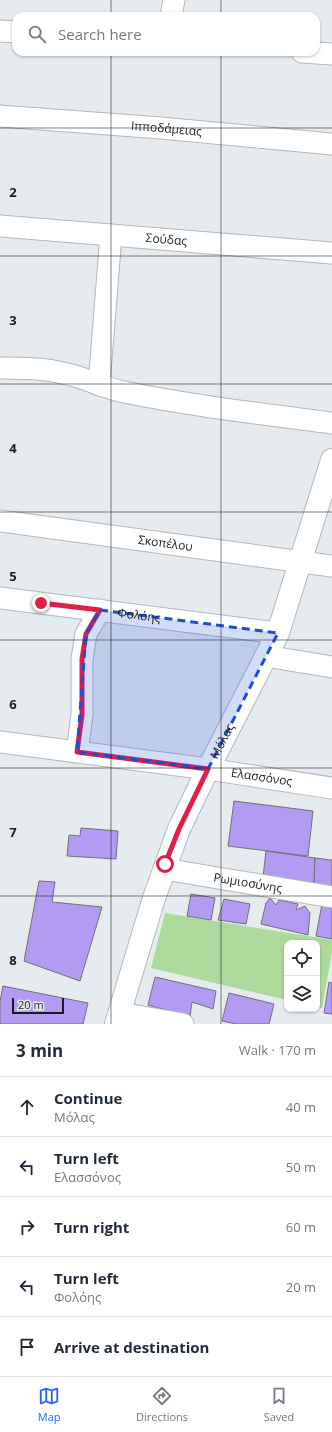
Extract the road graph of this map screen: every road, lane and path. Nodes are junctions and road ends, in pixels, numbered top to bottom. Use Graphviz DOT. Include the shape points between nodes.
graph roads {
  1 [pos="174,0"];
  2 [pos="172,12"];
  3 [pos="0,31"];
  4 [pos="12,32"];
  5 [pos="320,53"];
  6 [pos="332,54"];
  7 [pos="0,116"];
  8 [pos="332,144"];
  9 [pos="0,226"];
  10 [pos="111,235"];
  11 [pos="332,253"];
  12 [pos="0,368"];
  13 [pos="99,385"];
  14 [pos="332,423"];
  15 [pos="332,460"];
  16 [pos="0,521"];
  17 [pos="301,561"];
  18 [pos="332,566"];
  19 [pos="0,598"];
  20 [pos="100,610"];
  21 [pos="278,633"];
  22 [pos="265,656"];
  23 [pos="332,667"];
  24 [pos="0,742"];
  25 [pos="77,752"];
  26 [pos="208,769"];
  27 [pos="332,788"];
  28 [pos="164,869"];
  29 [pos="332,898"];
  30 [pos="118,1018"];
  31 [pos="184,1024"];
  1 -- 2 [label="street"];
  3 -- 4 [label="street"];
  5 -- 6 [label="street"];
  7 -- 8 [label="street, Ιπποδάμειας"];
  9 -- 10 [label="street, Σούδας"];
  10 -- 11 [label="street, Σούδας"];
  10 -- 13 [label="street"];
  12 -- 13 [label="street" via="46,370 68,374"];
  13 -- 14 [label="street" via="168,401"];
  15 -- 17 [label="street, Μόλας"];
  16 -- 17 [label="street, Σκοπέλου"];
  17 -- 18 [label="street, Σκοπέλου"];
  17 -- 21 [label="street, Μόλας"];
  19 -- 20 [label="street, Φολόης"];
  20 -- 21 [label="street, Φολόης"];
  20 -- 25 [label="street" via="85,640 82,659 82,715"];
  21 -- 22 [label="street, Μόλας"];
  22 -- 23 [label="street"];
  22 -- 26 [label="street, Μόλας"];
  24 -- 25 [label="street, Ελασσόνος"];
  25 -- 26 [label="street, Ελασσόνος"];
  26 -- 27 [label="street, Ελασσόνος"];
  26 -- 28 [label="street, Μόλας" via="179,829"];
  28 -- 29 [label="street, Ρωμιοσύνης"];
  28 -- 30 [label="street, Μόλας"];
  30 -- 31 [label="street"];
}
